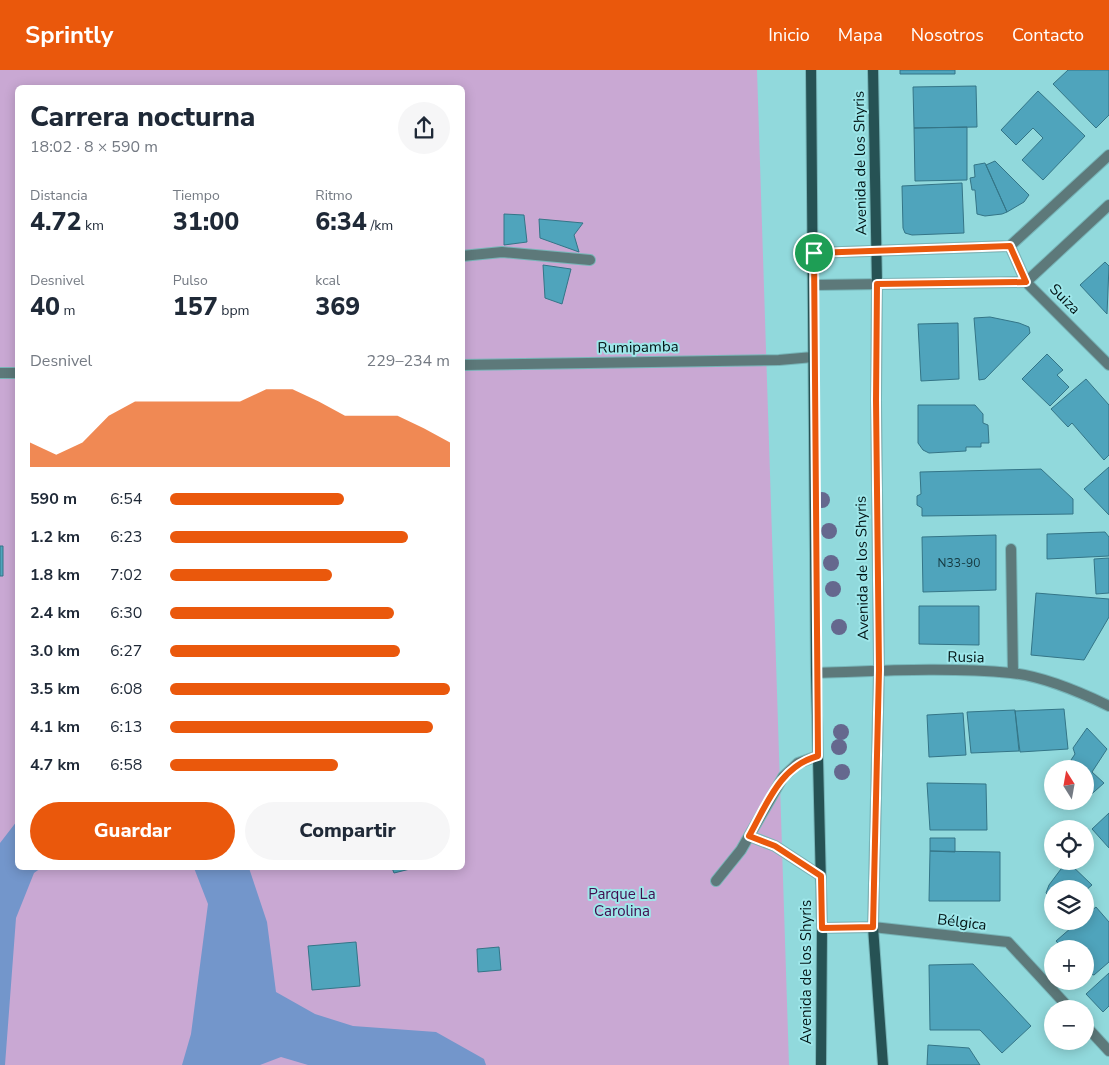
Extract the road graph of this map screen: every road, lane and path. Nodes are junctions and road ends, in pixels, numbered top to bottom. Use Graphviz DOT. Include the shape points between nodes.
graph roads {
  1 [pos="811,70"];
  2 [pos="873,70"];
  3 [pos="1109,155"];
  4 [pos="1109,204"];
  5 [pos="1010,246"];
  6 [pos="876,251"];
  7 [pos="814,253"];
  8 [pos="465,256"];
  9 [pos="590,260"];
  10 [pos="1026,282"];
  11 [pos="877,284"];
  12 [pos="814,285"];
  13 [pos="813,356"];
  14 [pos="465,364"];
  15 [pos="1109,364"];
  16 [pos="15,372"];
  17 [pos="0,373"];
  18 [pos="1011,549"];
  19 [pos="879,670"];
  20 [pos="816,673"];
  21 [pos="1013,673"];
  22 [pos="1109,706"];
  23 [pos="818,756"];
  24 [pos="749,836"];
  25 [pos="821,876"];
  26 [pos="716,881"];
  27 [pos="873,927"];
  28 [pos="822,928"];
  29 [pos="1062,1000"];
  30 [pos="1094,1035"];
  31 [pos="1109,1051"];
  32 [pos="822,1065"];
  33 [pos="883,1065"];
  1 -- 7 [label="main road, Avenida de los Shyris"];
  2 -- 6 [label="main road, Avenida de los Shyris"];
  3 -- 5 [label="street"];
  4 -- 10 [label="street"];
  5 -- 6 [label="street"];
  5 -- 10 [label="street, Suiza"];
  6 -- 7 [label="street"];
  6 -- 11 [label="main road, Avenida de los Shyris"];
  7 -- 12 [label="main road, Avenida de los Shyris"];
  8 -- 9 [label="street" via="502,252"];
  10 -- 11 [label="street"];
  10 -- 15 [label="street, Suiza"];
  11 -- 12 [label="street"];
  11 -- 19 [label="main road, Avenida de los Shyris"];
  12 -- 13 [label="main road, Avenida de los Shyris"];
  13 -- 14 [label="street, Rumipamba" via="779,360"];
  13 -- 20 [label="main road, Avenida de los Shyris"];
  16 -- 17 [label="street"];
  18 -- 21 [label="street"];
  19 -- 20 [label="street, Rusia"];
  19 -- 21 [label="street, Rusia"];
  19 -- 27 [label="main road, Avenida de los Shyris"];
  20 -- 23 [label="main road, Avenida de los Shyris"];
  21 -- 22 [label="street, Rusia" via="1075,690"];
  23 -- 24 [label="street" via="798,763 782,777"];
  23 -- 25 [label="main road, Avenida de los Shyris"];
  24 -- 25 [label="street" via="775,846"];
  24 -- 26 [label="street"];
  25 -- 28 [label="main road, Avenida de los Shyris"];
  27 -- 28 [label="street, Bélgica"];
  27 -- 29 [label="street, Bélgica" via="1008,942"];
  27 -- 33 [label="main road, Avenida de los Shyris"];
  28 -- 32 [label="main road, Avenida de los Shyris"];
  30 -- 31 [label="street"];
}
